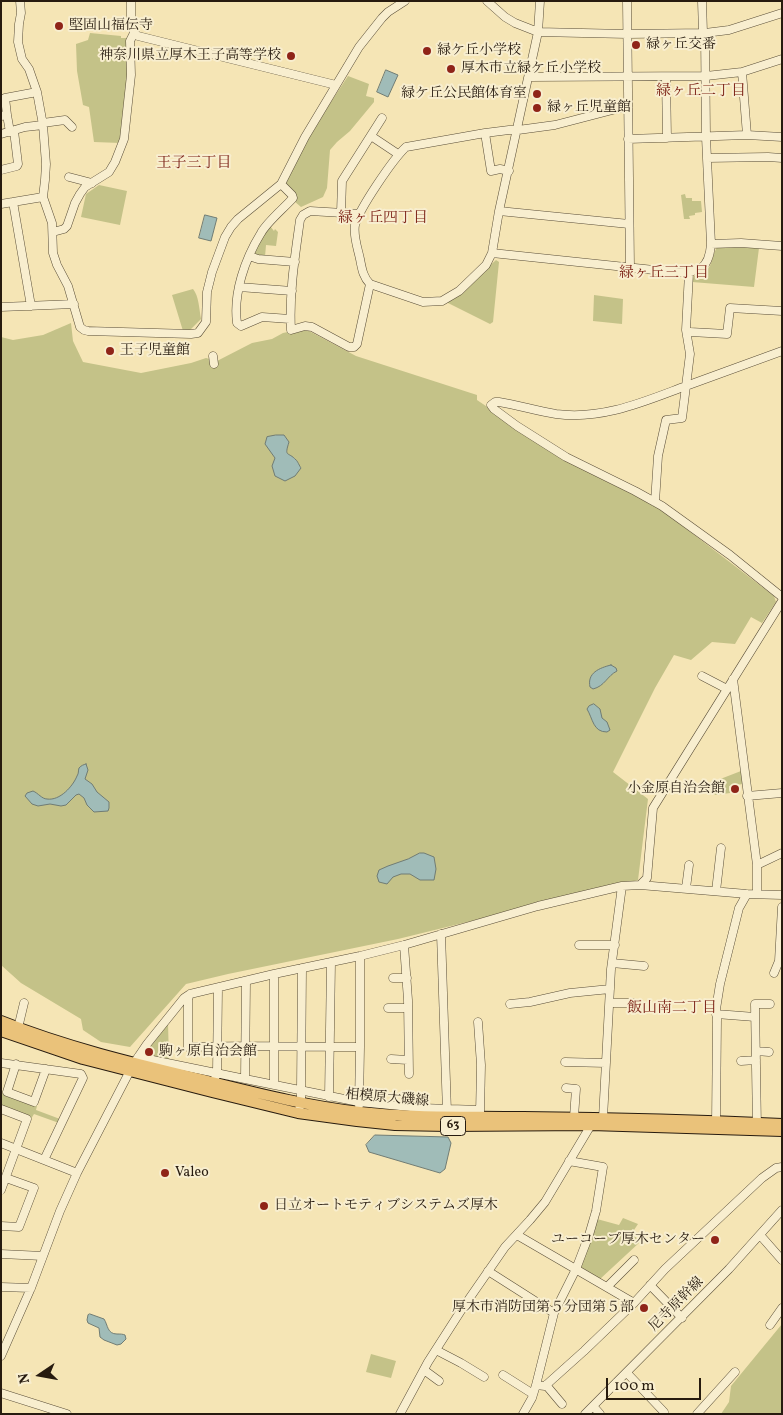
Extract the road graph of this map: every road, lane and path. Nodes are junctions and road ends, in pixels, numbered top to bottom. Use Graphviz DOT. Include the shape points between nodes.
graph roads {
  1 [pos="20,1"];
  2 [pos="130,1"];
  3 [pos="405,1"];
  4 [pos="487,1"];
  5 [pos="540,1"];
  6 [pos="627,1"];
  7 [pos="702,1"];
  8 [pos="782,13"];
  9 [pos="538,32"];
  10 [pos="134,33"];
  11 [pos="704,33"];
  12 [pos="627,34"];
  13 [pos="781,61"];
  14 [pos="742,72"];
  15 [pos="706,76"];
  16 [pos="529,77"];
  17 [pos="628,77"];
  18 [pos="666,77"];
  19 [pos="336,85"];
  20 [pos="37,92"];
  21 [pos="3,97"];
  22 [pos="628,106"];
  23 [pos="4,116"];
  24 [pos="382,118"];
  25 [pos="43,124"];
  26 [pos="72,127"];
  27 [pos="518,130"];
  28 [pos="12,131"];
  29 [pos="485,133"];
  30 [pos="1,134"];
  31 [pos="747,135"];
  32 [pos="371,136"];
  33 [pos="706,137"];
  34 [pos="782,137"];
  35 [pos="667,138"];
  36 [pos="628,139"];
  37 [pos="398,154"];
  38 [pos="707,158"];
  39 [pos="782,158"];
  40 [pos="1,170"];
  41 [pos="509,171"];
  42 [pos="74,177"];
  43 [pos="92,183"];
  44 [pos="280,184"];
  45 [pos="42,197"];
  46 [pos="13,202"];
  47 [pos="1,204"];
  48 [pos="499,211"];
  49 [pos="341,213"];
  50 [pos="360,214"];
  51 [pos="629,224"];
  52 [pos="54,232"];
  53 [pos="711,244"];
  54 [pos="782,246"];
  55 [pos="492,253"];
  56 [pos="249,256"];
  57 [pos="295,262"];
  58 [pos="630,267"];
  59 [pos="689,273"];
  60 [pos="370,284"];
  61 [pos="239,287"];
  62 [pos="292,291"];
  63 [pos="74,304"];
  64 [pos="1,306"];
  65 [pos="31,306"];
  66 [pos="782,311"];
  67 [pos="290,319"];
  68 [pos="687,333"];
  69 [pos="782,351"];
  70 [pos="686,386"];
  71 [pos="655,502"];
  72 [pos="782,599"];
  73 [pos="702,676"];
  74 [pos="733,679"];
  75 [pos="727,689"];
  76 [pos="782,793"];
  77 [pos="748,796"];
  78 [pos="721,848"];
  79 [pos="782,853"];
  80 [pos="689,865"];
  81 [pos="757,865"];
  82 [pos="640,885"];
  83 [pos="622,886"];
  84 [pos="686,888"];
  85 [pos="716,891"];
  86 [pos="747,894"];
  87 [pos="757,894"];
  88 [pos="782,895"];
  89 [pos="782,906"];
  90 [pos="442,934"];
  91 [pos="404,945"];
  92 [pos="615,945"];
  93 [pos="580,946"];
  94 [pos="360,956"];
  95 [pos="330,962"];
  96 [pos="612,963"];
  97 [pos="640,967"];
  98 [pos="302,968"];
  99 [pos="775,973"];
  100 [pos="274,974"];
  101 [pos="393,978"];
  102 [pos="407,978"];
  103 [pos="246,981"];
  104 [pos="218,988"];
  105 [pos="610,990"];
  106 [pos="190,994"];
  107 [pos="746,1002"];
  108 [pos="24,1003"];
  109 [pos="610,1003"];
  110 [pos="633,1003"];
  111 [pos="755,1004"];
  112 [pos="770,1004"];
  113 [pos="515,1006"];
  114 [pos="388,1008"];
  115 [pos="408,1008"];
  116 [pos="716,1014"];
  117 [pos="755,1016"];
  118 [pos="1,1021"];
  119 [pos="476,1027"];
  120 [pos="18,1028"];
  121 [pos="1,1031"];
  122 [pos="217,1046"];
  123 [pos="246,1046"];
  124 [pos="274,1046"];
  125 [pos="302,1047"];
  126 [pos="330,1047"];
  127 [pos="360,1047"];
  128 [pos="756,1051"];
  129 [pos="769,1052"];
  130 [pos="391,1059"];
  131 [pos="408,1060"];
  132 [pos="741,1060"];
  133 [pos="756,1060"];
  134 [pos="565,1062"];
  135 [pos="1,1063"];
  136 [pos="606,1063"];
  137 [pos="16,1064"];
  138 [pos="134,1064"];
  139 [pos="46,1069"];
  140 [pos="409,1074"];
  141 [pos="245,1079"];
  142 [pos="214,1082"];
  143 [pos="274,1085"];
  144 [pos="566,1088"];
  145 [pos="576,1089"];
  146 [pos="301,1090"];
  147 [pos="586,1090"];
  148 [pos="330,1096"];
  149 [pos="299,1108"];
  150 [pos="1,1109"];
  151 [pos="358,1112"];
  152 [pos="447,1113"];
  153 [pos="480,1118"];
  154 [pos="574,1118"];
  155 [pos="603,1118"];
  156 [pos="782,1124"];
  157 [pos="591,1125"];
  158 [pos="716,1125"];
  159 [pos="757,1127"];
  160 [pos="782,1131"];
  161 [pos="1,1143"];
  162 [pos="16,1150"];
  163 [pos="44,1160"];
  164 [pos="569,1161"];
  165 [pos="782,1167"];
  166 [pos="77,1173"];
  167 [pos="6,1178"];
  168 [pos="1,1190"];
  169 [pos="782,1210"];
  170 [pos="1,1226"];
  171 [pos="517,1234"];
  172 [pos="760,1235"];
  173 [pos="1,1254"];
  174 [pos="43,1256"];
  175 [pos="782,1260"];
  176 [pos="629,1262"];
  177 [pos="576,1269"];
  178 [pos="488,1271"];
  179 [pos="650,1285"];
  180 [pos="1,1287"];
  181 [pos="607,1287"];
  182 [pos="31,1288"];
  183 [pos="634,1303"];
  184 [pos="782,1308"];
  185 [pos="554,1313"];
  186 [pos="682,1318"];
  187 [pos="770,1325"];
  188 [pos="436,1350"];
  189 [pos="1,1356"];
  190 [pos="424,1370"];
  191 [pos="735,1372"];
  192 [pos="627,1373"];
  193 [pos="503,1376"];
  194 [pos="484,1377"];
  195 [pos="439,1381"];
  196 [pos="536,1385"];
  197 [pos="546,1385"];
  198 [pos="1,1393"];
  199 [pos="533,1394"];
  200 [pos="562,1404"];
  201 [pos="593,1406"];
  202 [pos="664,1412"];
  203 [pos="67,1414"];
  204 [pos="400,1414"];
  205 [pos="523,1414"];
  206 [pos="585,1414"];
  207 [pos="600,1414"];
  208 [pos="697,1414"];
  1 -- 20 [label="street" via="18,42 22,60 29,69"];
  2 -- 10 [label="street"];
  3 -- 19 [label="street" via="378,22"];
  4 -- 9 [label="street" via="505,17"];
  5 -- 9 [label="street"];
  6 -- 12 [label="street"];
  7 -- 11 [label="street"];
  8 -- 11 [label="street" via="729,30"];
  9 -- 12 [label="street"];
  9 -- 16 [label="street"];
  10 -- 19 [label="street"];
  10 -- 43 [label="street" via="130,41 131,75 124,139 109,172"];
  11 -- 12 [label="street"];
  11 -- 15 [label="street"];
  12 -- 17 [label="street"];
  13 -- 14 [label="street"];
  14 -- 15 [label="street"];
  14 -- 31 [label="street"];
  15 -- 18 [label="street"];
  15 -- 33 [label="street"];
  16 -- 17 [label="street"];
  16 -- 27 [label="street"];
  17 -- 18 [label="street"];
  17 -- 22 [label="street"];
  18 -- 35 [label="street"];
  19 -- 44 [label="street"];
  20 -- 21 [label="street"];
  20 -- 25 [label="street"];
  21 -- 23 [label="street"];
  22 -- 27 [label="street" via="555,125"];
  22 -- 36 [label="street"];
  23 -- 28 [label="street"];
  24 -- 32 [label="street"];
  25 -- 26 [label="street" via="64,120"];
  25 -- 28 [label="street"];
  25 -- 45 [label="street" via="46,180"];
  27 -- 29 [label="street"];
  27 -- 41 [label="street"];
  28 -- 30 [label="street"];
  28 -- 40 [label="street" via="18,164"];
  29 -- 37 [label="street" via="406,148"];
  29 -- 41 [label="street" via="491,171"];
  31 -- 33 [label="street"];
  31 -- 34 [label="street"];
  32 -- 37 [label="street"];
  32 -- 49 [label="street" via="342,181"];
  33 -- 35 [label="street"];
  33 -- 38 [label="street"];
  35 -- 36 [label="street"];
  36 -- 51 [label="street"];
  37 -- 50 [label="street"];
  38 -- 39 [label="street"];
  38 -- 53 [label="street"];
  41 -- 48 [label="street"];
  42 -- 43 [label="street"];
  43 -- 52 [label="street" via="80,194 67,226"];
  44 -- 56 [label="street" via="293,198 262,231"];
  44 -- 63 [label="street" via="238,218 225,237 207,292 206,322 198,333 84,330 80,327"];
  45 -- 46 [label="street"];
  45 -- 52 [label="street"];
  46 -- 47 [label="street"];
  46 -- 65 [label="street"];
  48 -- 51 [label="street"];
  48 -- 55 [label="street"];
  49 -- 50 [label="street"];
  49 -- 57 [label="street" via="310,211 303,215"];
  50 -- 60 [label="street" via="355,232 362,272"];
  51 -- 58 [label="street"];
  52 -- 63 [label="street" via="57,265"];
  53 -- 54 [label="street"];
  53 -- 59 [label="street" via="711,254 705,266"];
  55 -- 58 [label="street"];
  55 -- 60 [label="street" via="486,265 459,291 442,301 423,302"];
  56 -- 57 [label="street"];
  56 -- 61 [label="street"];
  57 -- 62 [label="street"];
  58 -- 59 [label="street"];
  59 -- 68 [label="street"];
  60 -- 67 [label="street" via="354,347 305,326 291,330"];
  61 -- 62 [label="street"];
  61 -- 67 [label="street" via="236,316 241,326 262,317"];
  62 -- 67 [label="street"];
  63 -- 65 [label="street"];
  64 -- 65 [label="street"];
  66 -- 68 [label="street" via="730,308 727,334"];
  68 -- 70 [label="street" via="690,354"];
  69 -- 70 [label="street"];
  70 -- 71 [label="street" via="682,418 666,420 658,456"];
  70 -- 71 [label="street" via="630,407 595,414 556,414 499,402 492,405 497,412 566,457"];
  71 -- 72 [label="street" via="730,554"];
  72 -- 74 [label="street"];
  73 -- 75 [label="street"];
  74 -- 75 [label="street"];
  74 -- 77 [label="street"];
  75 -- 82 [label="street" via="653,808 647,878"];
  76 -- 77 [label="street"];
  77 -- 81 [label="street"];
  78 -- 85 [label="street" via="717,856"];
  79 -- 81 [label="street"];
  80 -- 84 [label="street"];
  81 -- 87 [label="street"];
  82 -- 83 [label="street"];
  82 -- 84 [label="street"];
  83 -- 90 [label="street"];
  83 -- 92 [label="street"];
  84 -- 85 [label="street"];
  85 -- 86 [label="street"];
  86 -- 87 [label="street"];
  86 -- 116 [label="street" via="739,908"];
  87 -- 88 [label="street"];
  89 -- 99 [label="street" via="780,961"];
  90 -- 91 [label="street"];
  90 -- 152 [label="street"];
  91 -- 94 [label="street"];
  91 -- 102 [label="street"];
  92 -- 93 [label="street"];
  92 -- 96 [label="street"];
  94 -- 95 [label="street"];
  94 -- 127 [label="street"];
  95 -- 98 [label="street"];
  95 -- 126 [label="street"];
  96 -- 97 [label="street"];
  96 -- 105 [label="street"];
  98 -- 100 [label="street"];
  98 -- 125 [label="street"];
  100 -- 103 [label="street"];
  100 -- 124 [label="street"];
  101 -- 102 [label="street"];
  102 -- 115 [label="street"];
  103 -- 104 [label="street"];
  103 -- 123 [label="street"];
  104 -- 106 [label="street"];
  104 -- 122 [label="street"];
  105 -- 109 [label="street"];
  105 -- 113 [label="street" via="570,993"];
  106 -- 122 [label="street" via="185,1047"];
  106 -- 138 [label="street" via="146,1044"];
  107 -- 111 [label="street"];
  108 -- 120 [label="street"];
  109 -- 110 [label="street"];
  109 -- 136 [label="street"];
  111 -- 112 [label="street"];
  111 -- 117 [label="street"];
  114 -- 115 [label="street"];
  115 -- 131 [label="street"];
  116 -- 117 [label="street"];
  116 -- 158 [label="street"];
  117 -- 128 [label="street"];
  118 -- 120 [label="main road, 相模原大磯線 / 63"];
  119 -- 153 [label="street" via="481,1065"];
  120 -- 138 [label="main road, 相模原大磯線 / 63"];
  121 -- 138 [label="main road, 相模原大磯線 / 63" via="83,1059"];
  122 -- 123 [label="street"];
  122 -- 142 [label="street"];
  123 -- 124 [label="street"];
  123 -- 141 [label="street"];
  124 -- 125 [label="street"];
  124 -- 143 [label="street"];
  125 -- 126 [label="street"];
  125 -- 146 [label="street"];
  126 -- 127 [label="street"];
  126 -- 148 [label="street"];
  127 -- 151 [label="street"];
  128 -- 129 [label="street"];
  128 -- 133 [label="street"];
  130 -- 131 [label="street"];
  131 -- 140 [label="street"];
  132 -- 133 [label="street"];
  133 -- 159 [label="street"];
  134 -- 136 [label="street"];
  135 -- 137 [label="street"];
  136 -- 155 [label="street"];
  137 -- 139 [label="street"];
  137 -- 139 [label="street" via="7,1092 34,1102"];
  138 -- 142 [label="main road, 相模原大磯線 / 63"];
  138 -- 142 [label="street"];
  138 -- 166 [label="street"];
  139 -- 163 [label="street" via="81,1074 83,1078"];
  141 -- 142 [label="street"];
  141 -- 143 [label="street"];
  142 -- 149 [label="main road, 相模原大磯線 / 63"];
  143 -- 146 [label="street"];
  144 -- 145 [label="street"];
  145 -- 147 [label="street"];
  145 -- 154 [label="street"];
  146 -- 148 [label="street"];
  146 -- 149 [label="street"];
  148 -- 151 [label="street"];
  149 -- 151 [label="main road, 相模原大磯線 / 63"];
  150 -- 162 [label="street" via="28,1120"];
  151 -- 152 [label="main road, 相模原大磯線 / 63" via="399,1116"];
  151 -- 153 [label="main road, 相模原大磯線 / 63" via="396,1125"];
  152 -- 153 [label="main road, 相模原大磯線 / 63"];
  153 -- 154 [label="main road, 相模原大磯線 / 63"];
  153 -- 157 [label="main road, 相模原大磯線 / 63"];
  154 -- 155 [label="main road, 相模原大磯線 / 63"];
  155 -- 157 [label="street"];
  155 -- 158 [label="main road, 相模原大磯線 / 63"];
  156 -- 159 [label="main road, 相模原大磯線 / 63"];
  157 -- 158 [label="main road, 相模原大磯線 / 63"];
  157 -- 164 [label="street"];
  158 -- 159 [label="main road, 相模原大磯線 / 63"];
  159 -- 160 [label="main road, 相模原大磯線 / 63"];
  161 -- 162 [label="street"];
  162 -- 163 [label="street"];
  162 -- 167 [label="street"];
  163 -- 166 [label="street"];
  164 -- 171 [label="street" via="545,1202"];
  164 -- 177 [label="street" via="603,1167 596,1211"];
  165 -- 179 [label="street" via="762,1178"];
  166 -- 174 [label="street"];
  167 -- 168 [label="street"];
  167 -- 170 [label="street" via="34,1188 19,1227"];
  169 -- 172 [label="street, 尼寺原幹線"];
  171 -- 177 [label="street"];
  171 -- 178 [label="street"];
  172 -- 175 [label="street"];
  172 -- 186 [label="street, 尼寺原幹線"];
  173 -- 174 [label="street"];
  174 -- 182 [label="street"];
  176 -- 181 [label="street"];
  177 -- 181 [label="street"];
  177 -- 185 [label="street"];
  178 -- 185 [label="street"];
  178 -- 188 [label="street"];
  179 -- 183 [label="street"];
  179 -- 186 [label="street"];
  180 -- 182 [label="street"];
  181 -- 183 [label="street"];
  182 -- 189 [label="street"];
  183 -- 197 [label="street"];
  184 -- 187 [label="street"];
  185 -- 196 [label="street"];
  186 -- 192 [label="street, 尼寺原幹線"];
  188 -- 190 [label="street"];
  188 -- 194 [label="street"];
  190 -- 195 [label="street"];
  190 -- 204 [label="street"];
  191 -- 208 [label="street"];
  192 -- 201 [label="street, 尼寺原幹線"];
  192 -- 202 [label="street"];
  193 -- 199 [label="street"];
  196 -- 197 [label="street"];
  196 -- 199 [label="street"];
  197 -- 200 [label="street"];
  198 -- 203 [label="street"];
  199 -- 205 [label="street"];
  201 -- 206 [label="street, 尼寺原幹線"];
  201 -- 207 [label="street"];
}
